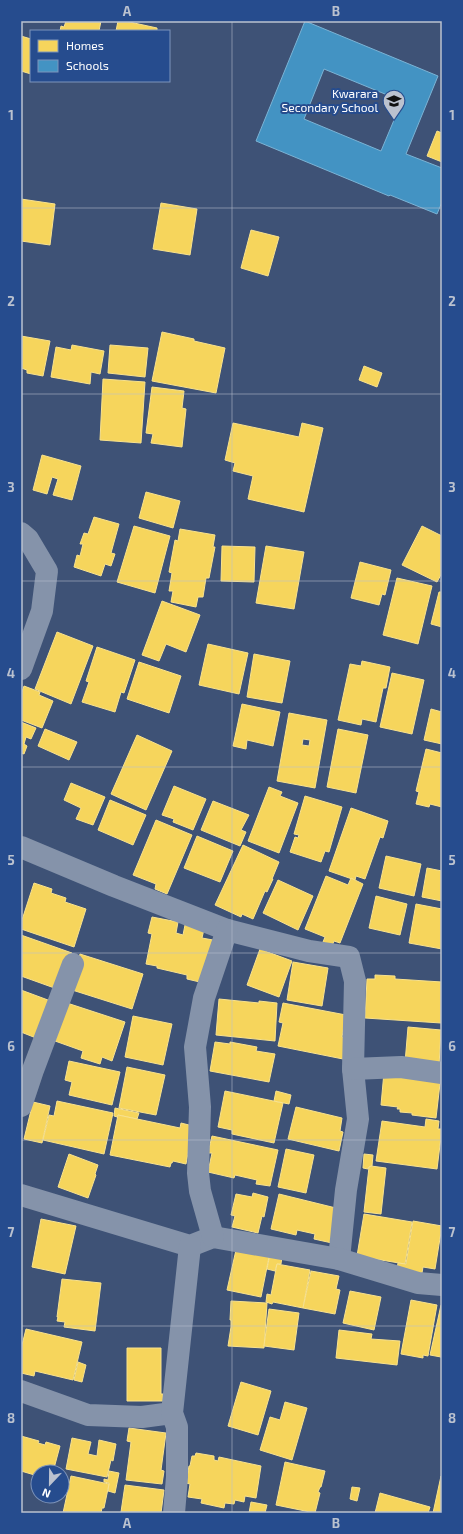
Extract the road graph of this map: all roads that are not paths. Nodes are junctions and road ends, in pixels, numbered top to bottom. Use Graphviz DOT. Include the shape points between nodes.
graph roads {
  1 [pos="21,533"];
  2 [pos="21,669"];
  3 [pos="21,847"];
  4 [pos="227,930"];
  5 [pos="73,964"];
  6 [pos="353,1069"];
  7 [pos="442,1073"];
  8 [pos="21,1106"];
  9 [pos="22,1201"];
  10 [pos="212,1237"];
  11 [pos="190,1246"];
  12 [pos="339,1259"];
  13 [pos="442,1285"];
  14 [pos="21,1391"];
  15 [pos="172,1413"];
  16 [pos="174,1513"];
  1 -- 2 [label="street" via="28,539 47,571 42,611"];
  3 -- 4 [label="street"];
  4 -- 6 [label="street" via="309,951 349,957 355,981"];
  4 -- 10 [label="street" via="204,998 195,1048 200,1106 198,1173"];
  5 -- 8 [label="street"];
  6 -- 7 [label="street" via="401,1067"];
  6 -- 12 [label="street" via="358,1119 346,1190"];
  9 -- 11 [label="street"];
  10 -- 11 [label="street"];
  10 -- 12 [label="street"];
  11 -- 15 [label="street"];
  12 -- 13 [label="street" via="418,1283"];
  14 -- 15 [label="street" via="88,1415 142,1417"];
  15 -- 16 [label="street" via="177,1427"];
}
